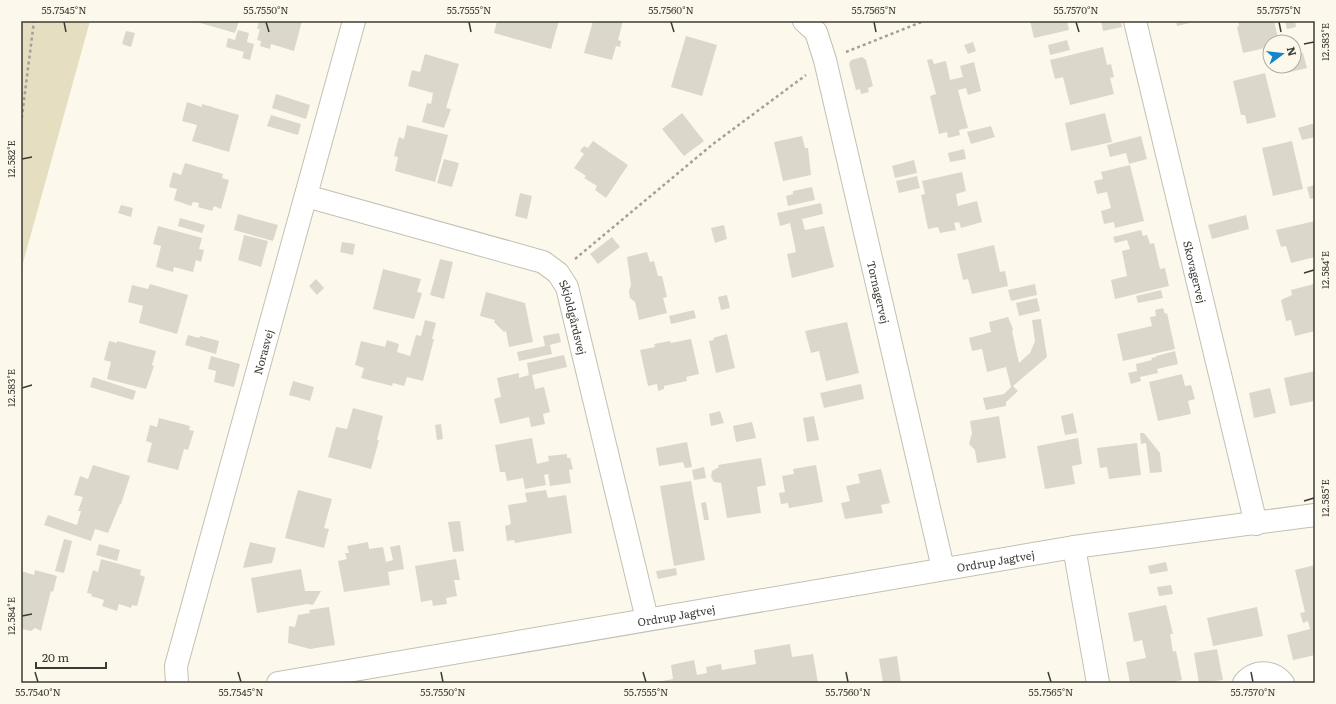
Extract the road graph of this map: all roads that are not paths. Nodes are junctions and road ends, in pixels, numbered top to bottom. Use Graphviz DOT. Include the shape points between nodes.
graph roads {
  1 [pos="354,21"];
  2 [pos="804,21"];
  3 [pos="1135,21"];
  4 [pos="306,196"];
  5 [pos="1315,515"];
  6 [pos="1256,524"];
  7 [pos="1074,547"];
  8 [pos="943,568"];
  9 [pos="647,619"];
  10 [pos="177,683"];
  11 [pos="278,683"];
  12 [pos="1098,683"];
  13 [pos="1244,683"];
  14 [pos="1283,683"];
  1 -- 4 [label="street, Norasvej"];
  2 -- 8 [label="street, Tornagervej" via="816,32 825,60"];
  3 -- 6 [label="street, Skovagervej"];
  4 -- 9 [label="street, Skjoldgårdsvej" via="543,262 558,273 567,287"];
  4 -- 10 [label="street, Norasvej" via="176,666"];
  5 -- 6 [label="street, Ordrup Jagtvej"];
  6 -- 7 [label="street, Ordrup Jagtvej"];
  7 -- 8 [label="street, Ordrup Jagtvej"];
  7 -- 12 [label="street"];
  8 -- 9 [label="street, Ordrup Jagtvej"];
  9 -- 11 [label="street, Ordrup Jagtvej"];
  13 -- 14 [label="street" via="1255,674 1263,673 1272,674"];
}
